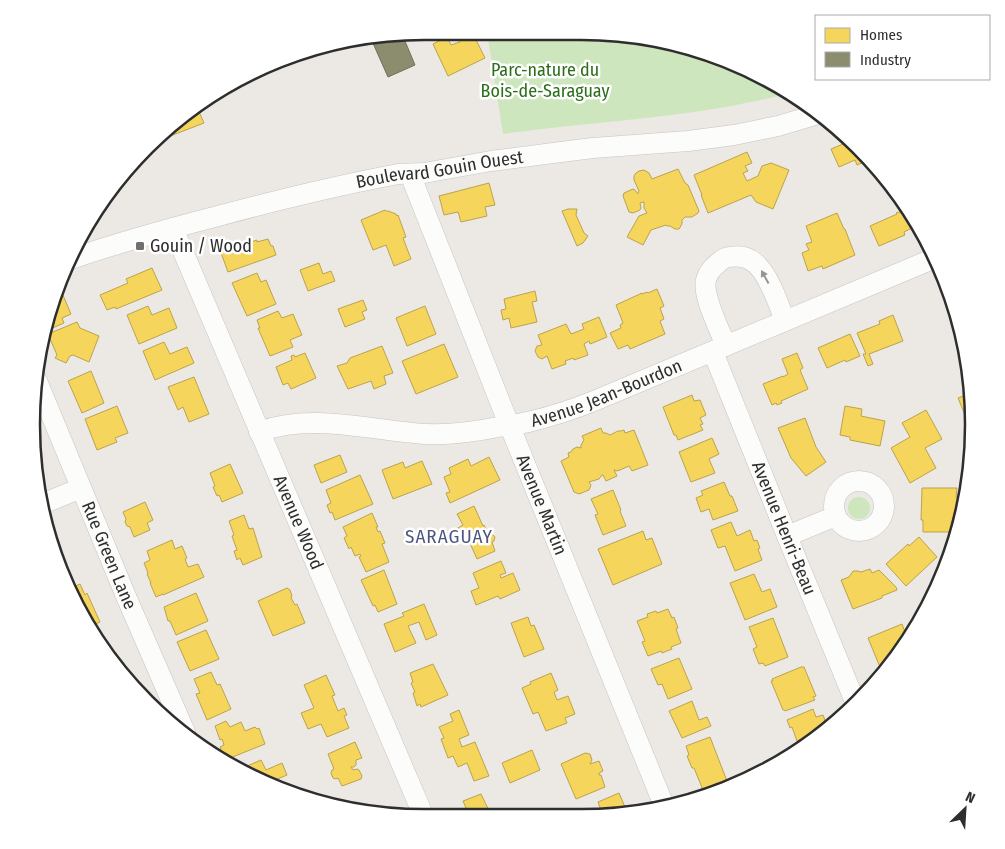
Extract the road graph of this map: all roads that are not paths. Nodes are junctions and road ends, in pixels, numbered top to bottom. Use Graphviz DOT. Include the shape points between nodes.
graph roads {
  1 [pos="811,116"];
  2 [pos="410,174"];
  3 [pos="173,228"];
  4 [pos="79,257"];
  5 [pos="928,261"];
  6 [pos="786,321"];
  7 [pos="719,349"];
  8 [pos="42,392"];
  9 [pos="510,425"];
  10 [pos="259,432"];
  11 [pos="81,488"];
  12 [pos="47,502"];
  13 [pos="836,516"];
  14 [pos="787,536"];
  15 [pos="853,695"];
  16 [pos="181,722"];
  17 [pos="662,801"];
  18 [pos="421,809"];
  1 -- 2 [label="street, Boulevard Gouin Ouest" via="734,135 592,148"];
  2 -- 3 [label="street, Boulevard Gouin Ouest" via="360,182"];
  2 -- 9 [label="street, Avenue Martin"];
  3 -- 4 [label="street, Boulevard Gouin Ouest"];
  3 -- 10 [label="street, Avenue Wood"];
  5 -- 6 [label="street, Avenue Jean-Bourdon"];
  6 -- 7 [label="street, Avenue Jean-Bourdon"];
  6 -- 7 [label="street, Avenue Henri-Beau, one-way" via="758,265 743,257 727,257 709,272 706,280"];
  7 -- 9 [label="street, Avenue Jean-Bourdon" via="580,407"];
  7 -- 14 [label="street, Avenue Henri-Beau"];
  8 -- 11 [label="street, Rue Green Lane"];
  9 -- 10 [label="street, Avenue Jean-Bourdon" via="452,434 313,423 280,425"];
  9 -- 17 [label="street, Avenue Martin"];
  10 -- 18 [label="street, Avenue Wood"];
  11 -- 12 [label="street"];
  11 -- 16 [label="street, Rue Green Lane"];
  13 -- 14 [label="street"];
  14 -- 15 [label="street, Avenue Henri-Beau"];
}
